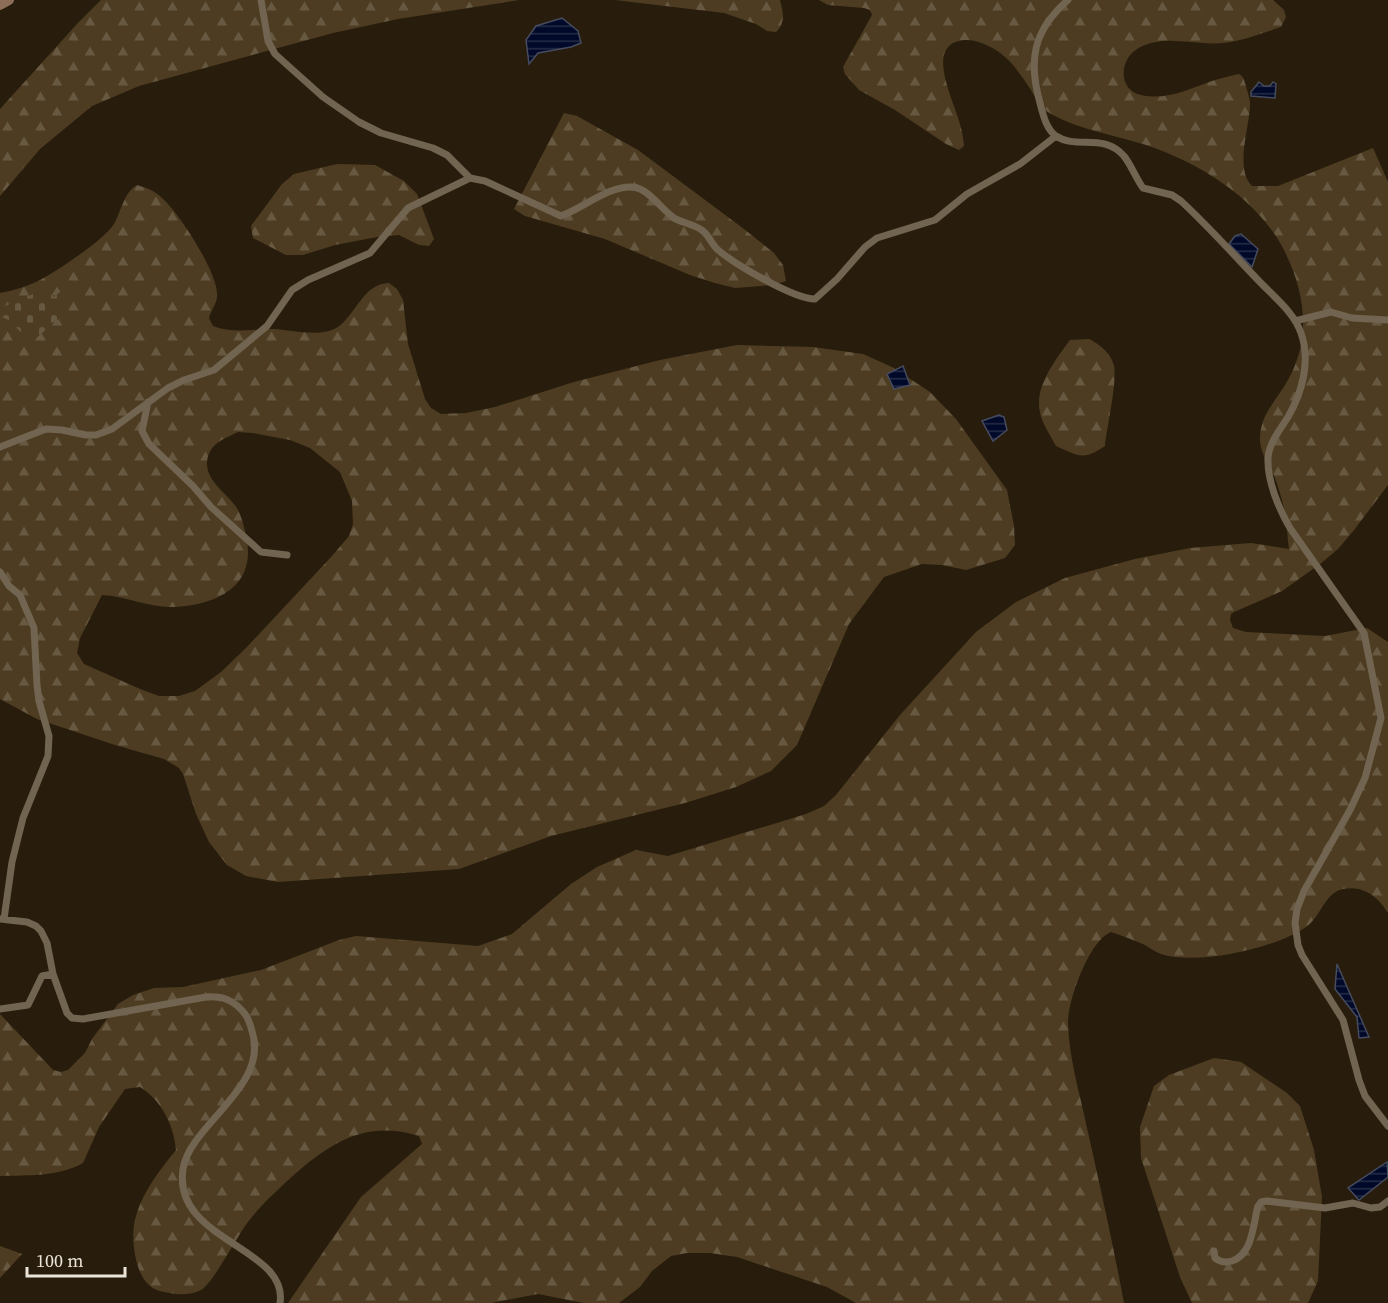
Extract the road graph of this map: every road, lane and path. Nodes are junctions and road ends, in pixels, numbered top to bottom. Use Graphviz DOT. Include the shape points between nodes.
graph roads {
  1 [pos="9,0"];
  2 [pos="261,0"];
  3 [pos="1068,0"];
  4 [pos="0,5"];
  5 [pos="1056,136"];
  6 [pos="470,178"];
  7 [pos="1388,320"];
  8 [pos="1295,321"];
  9 [pos="148,402"];
  10 [pos="0,447"];
  11 [pos="287,555"];
  12 [pos="0,572"];
  13 [pos="2,919"];
  14 [pos="53,974"];
  15 [pos="0,1009"];
  16 [pos="1388,1126"];
  17 [pos="1388,1201"];
  18 [pos="1214,1251"];
  19 [pos="280,1303"];
  1 -- 4 [label="street"];
  2 -- 6 [label="street" via="268,40 275,54 323,97 381,133 447,155"];
  3 -- 5 [label="street" via="1038,40 1033,61 1043,116"];
  5 -- 6 [label="street" via="1020,164 967,194 935,220 877,238 815,299 797,296 734,260 702,230 674,218 635,187 609,192 561,216 485,181"];
  5 -- 8 [label="street" via="1068,141 1108,144 1124,156 1143,188 1172,195 1196,214"];
  6 -- 9 [label="street" via="408,208 370,253 292,290 267,326 214,370 184,380"];
  7 -- 8 [label="street" via="1352,318 1331,312"];
  8 -- 16 [label="street" via="1305,347 1302,383 1298,399 1272,442 1268,458 1271,480 1290,528 1364,633 1381,718 1365,778 1304,891 1295,923 1302,956 1343,1020 1365,1096"];
  9 -- 10 [label="street" via="112,429 96,435 46,429"];
  9 -- 11 [label="street" via="142,431 148,444 261,552"];
  12 -- 13 [label="street" via="20,595 33,628 39,701 49,736 48,756 23,818"];
  13 -- 14 [label="street" via="27,922 41,931"];
  14 -- 15 [label="street" via="42,976 28,1005"];
  14 -- 19 [label="street" via="72,1018 220,996 248,1018 255,1040 254,1054 243,1083 195,1143 183,1167 182,1180 190,1206 206,1225 266,1266 278,1280"];
  17 -- 18 [label="street" via="1380,1208 1353,1203 1325,1208 1261,1202 1249,1243 1237,1259 1220,1262"];
}
